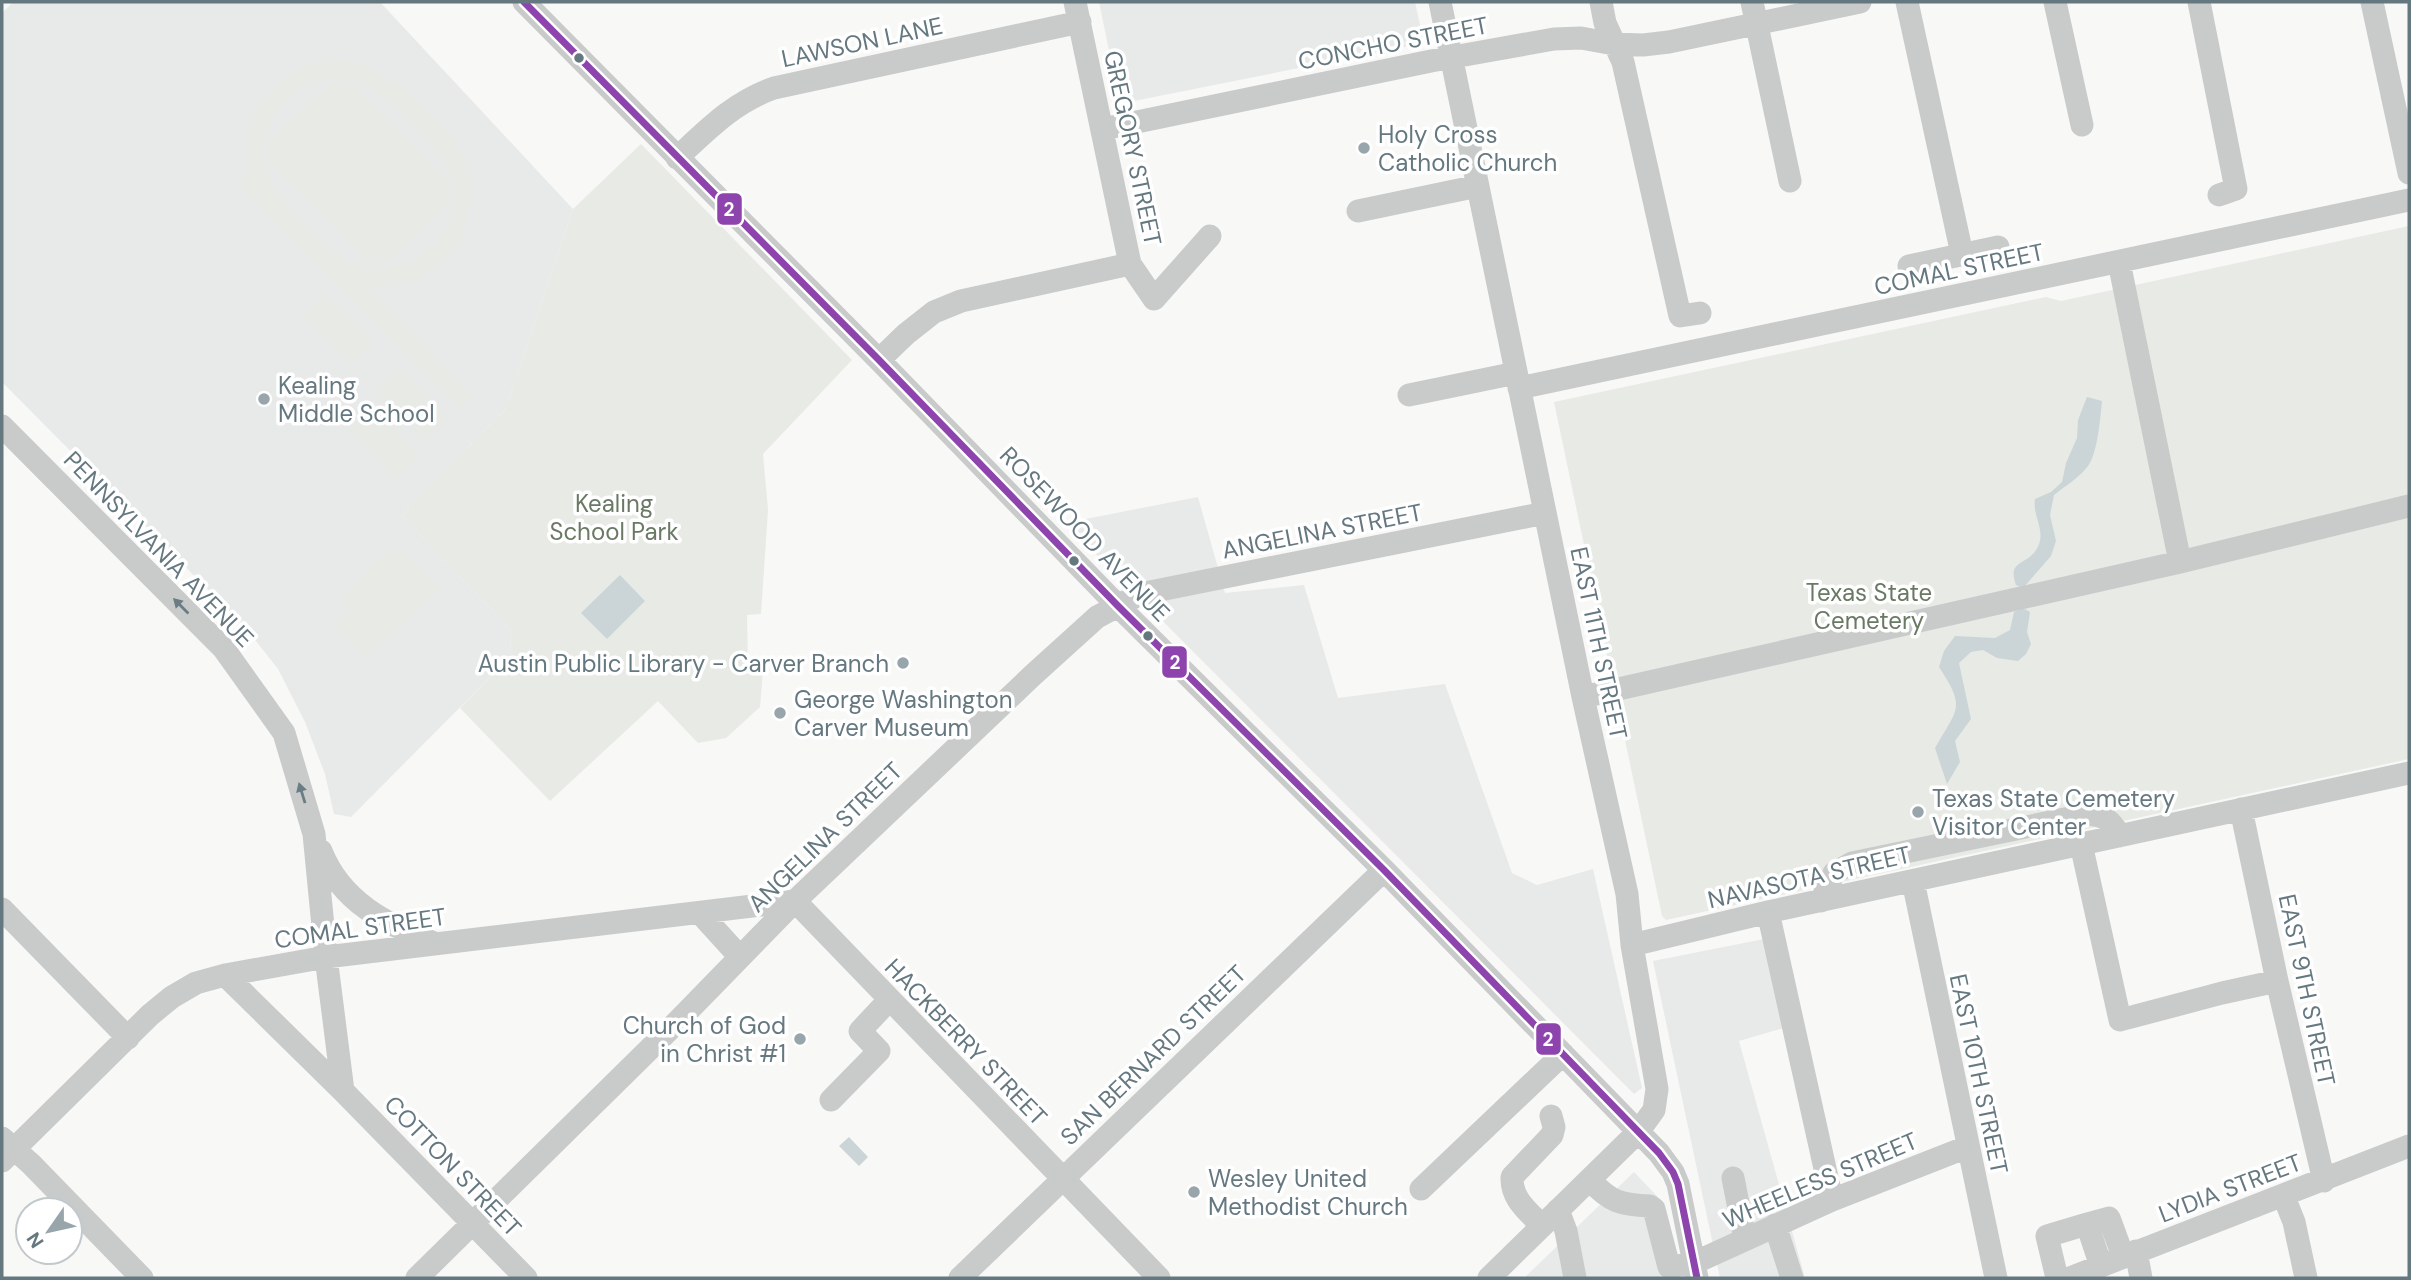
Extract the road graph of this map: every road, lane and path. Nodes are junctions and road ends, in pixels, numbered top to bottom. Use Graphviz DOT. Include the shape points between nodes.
graph roads {
  1 [pos="524,2"];
  2 [pos="1440,2"];
  3 [pos="1601,2"];
  4 [pos="1860,2"];
  5 [pos="1907,2"];
  6 [pos="2055,2"];
  7 [pos="2199,2"];
  8 [pos="2372,2"];
  9 [pos="1078,12"];
  10 [pos="1754,13"];
  11 [pos="1614,44"];
  12 [pos="1451,57"];
  13 [pos="2082,125"];
  14 [pos="1103,129"];
  15 [pos="677,158"];
  16 [pos="2409,173"];
  17 [pos="1790,181"];
  18 [pos="1478,186"];
  19 [pos="2219,195"];
  20 [pos="2409,200"];
  21 [pos="1358,211"];
  22 [pos="1210,236"];
  23 [pos="1998,247"];
  24 [pos="1962,254"];
  25 [pos="2119,262"];
  26 [pos="1130,264"];
  27 [pos="1909,266"];
  28 [pos="1700,313"];
  29 [pos="879,360"];
  30 [pos="1518,381"];
  31 [pos="1409,395"];
  32 [pos="2,426"];
  33 [pos="2409,506"];
  34 [pos="1545,513"];
  35 [pos="2180,562"];
  36 [pos="1118,606"];
  37 [pos="1583,697"];
  38 [pos="2409,773"];
  39 [pos="2241,810"];
  40 [pos="314,834"];
  41 [pos="2120,836"];
  42 [pos="2081,844"];
  43 [pos="1384,870"];
  44 [pos="1913,881"];
  45 [pos="794,901"];
  46 [pos="1821,901"];
  47 [pos="2,909"];
  48 [pos="1768,912"];
  49 [pos="700,913"];
  50 [pos="437,944"];
  51 [pos="1632,945"];
  52 [pos="326,957"];
  53 [pos="740,957"];
  54 [pos="225,975"];
  55 [pos="2277,981"];
  56 [pos="889,1000"];
  57 [pos="128,1038"];
  58 [pos="1563,1054"];
  59 [pos="343,1091"];
  60 [pos="831,1100"];
  61 [pos="1550,1116"];
  62 [pos="1638,1132"];
  63 [pos="2409,1146"];
  64 [pos="1967,1147"];
  65 [pos="6,1149"];
  66 [pos="1733,1178"];
  67 [pos="1063,1180"];
  68 [pos="1590,1180"];
  69 [pos="2323,1181"];
  70 [pos="1421,1189"];
  71 [pos="2284,1197"];
  72 [pos="1832,1200"];
  73 [pos="1550,1218"];
  74 [pos="471,1223"];
  75 [pos="1686,1224"];
  76 [pos="2087,1224"];
  77 [pos="1776,1225"];
  78 [pos="1659,1230"];
  79 [pos="1745,1239"];
  80 [pos="2129,1254"];
  81 [pos="2101,1266"];
  82 [pos="1695,1270"];
  83 [pos="1568,1274"];
  84 [pos="142,1278"];
  85 [pos="418,1278"];
  86 [pos="526,1278"];
  87 [pos="960,1278"];
  88 [pos="1159,1278"];
  89 [pos="1489,1278"];
  90 [pos="1792,1278"];
  91 [pos="1996,1278"];
  92 [pos="2057,1278"];
  93 [pos="2070,1278"];
  94 [pos="2141,1278"];
  95 [pos="2305,1278"];
  1 -- 15 [label="street, ROSEWOOD AVENUE"];
  2 -- 12 [label="street, EAST 11TH STREET"];
  3 -- 11 [label="street"];
  4 -- 10 [label="street, CONCHO STREET"];
  5 -- 24 [label="street"];
  6 -- 13 [label="street"];
  7 -- 19 [label="street" via="2236,189"];
  8 -- 16 [label="street"];
  9 -- 14 [label="street, GREGORY STREET"];
  9 -- 15 [label="street, LAWSON LANE" via="765,91 733,107"];
  10 -- 11 [label="street, CONCHO STREET" via="1669,42"];
  10 -- 17 [label="street"];
  11 -- 12 [label="street, CONCHO STREET" via="1554,38"];
  11 -- 28 [label="street" via="1623,62 1680,316"];
  12 -- 14 [label="street, CONCHO STREET"];
  12 -- 18 [label="street, EAST 11TH STREET"];
  14 -- 26 [label="street, GREGORY STREET"];
  15 -- 29 [label="street, ROSEWOOD AVENUE"];
  18 -- 21 [label="street"];
  18 -- 30 [label="street, EAST 11TH STREET"];
  20 -- 25 [label="street, COMAL STREET"];
  22 -- 26 [label="street, GREGORY STREET" via="1154,299"];
  23 -- 24 [label="street"];
  24 -- 27 [label="street"];
  25 -- 30 [label="street, COMAL STREET"];
  25 -- 35 [label="street"];
  26 -- 29 [label="street" via="961,301 934,312"];
  29 -- 36 [label="street, ROSEWOOD AVENUE"];
  30 -- 31 [label="street, COMAL STREET"];
  30 -- 34 [label="street, EAST 11TH STREET"];
  40 -- 32 [label="street, PENNSYLVANIA AVENUE, one-way" via="284,733 224,649"];
  33 -- 35 [label="street"];
  34 -- 36 [label="street, ANGELINA STREET" via="1140,594"];
  34 -- 37 [label="street, EAST 11TH STREET"];
  35 -- 37 [label="street"];
  36 -- 43 [label="street, ROSEWOOD AVENUE"];
  36 -- 45 [label="street, ANGELINA STREET" via="1097,617 1033,675"];
  37 -- 51 [label="street, EAST 11TH STREET" via="1627,894"];
  38 -- 39 [label="street, NAVASOTA STREET"];
  39 -- 41 [label="street, NAVASOTA STREET"];
  39 -- 55 [label="street, EAST 9TH STREET"];
  40 -- 50 [label="street" via="342,888 366,910"];
  40 -- 52 [label="street, PENNSYLVANIA AVENUE"];
  41 -- 42 [label="street, NAVASOTA STREET"];
  41 -- 46 [label="street" via="2110,820 2089,814 1852,863 1834,873"];
  42 -- 44 [label="street, NAVASOTA STREET"];
  42 -- 55 [label="street" via="2120,1020"];
  43 -- 58 [label="street, ROSEWOOD AVENUE"];
  43 -- 67 [label="street, SAN BERNARD STREET"];
  44 -- 46 [label="street, NAVASOTA STREET"];
  44 -- 64 [label="street, EAST 10TH STREET"];
  45 -- 49 [label="street, COMAL STREET"];
  45 -- 53 [label="street, ANGELINA STREET"];
  45 -- 56 [label="street, HACKBERRY STREET"];
  46 -- 48 [label="street, NAVASOTA STREET"];
  47 -- 57 [label="street"];
  48 -- 51 [label="street, NAVASOTA STREET"];
  48 -- 72 [label="street"];
  49 -- 50 [label="street, COMAL STREET"];
  49 -- 53 [label="street"];
  50 -- 52 [label="street, COMAL STREET"];
  51 -- 62 [label="street, EAST 11TH STREET" via="1657,1089 1654,1110"];
  52 -- 54 [label="street, COMAL STREET"];
  52 -- 59 [label="street"];
  53 -- 74 [label="street, ANGELINA STREET"];
  54 -- 57 [label="street, COMAL STREET" via="196,983 172,997"];
  54 -- 59 [label="street, COTTON STREET"];
  55 -- 69 [label="street, EAST 9TH STREET"];
  56 -- 60 [label="street" via="860,1031 879,1051"];
  56 -- 67 [label="street, HACKBERRY STREET"];
  57 -- 65 [label="street, COMAL STREET"];
  58 -- 62 [label="street, ROSEWOOD AVENUE"];
  58 -- 70 [label="street"];
  59 -- 74 [label="street, COTTON STREET"];
  61 -- 73 [label="street" via="1552,1135 1512,1177 1512,1186 1516,1198"];
  62 -- 68 [label="street"];
  62 -- 75 [label="street" via="1673,1172"];
  63 -- 69 [label="street, LYDIA STREET"];
  64 -- 72 [label="street, WHEELESS STREET"];
  64 -- 91 [label="street, EAST 10TH STREET"];
  65 -- 84 [label="street"];
  66 -- 79 [label="street"];
  67 -- 87 [label="street, SAN BERNARD STREET"];
  67 -- 88 [label="street, HACKBERRY STREET"];
  68 -- 73 [label="street"];
  68 -- 78 [label="street" via="1618,1203 1650,1206"];
  69 -- 71 [label="street, LYDIA STREET"];
  71 -- 80 [label="street, LYDIA STREET"];
  71 -- 95 [label="street"];
  72 -- 77 [label="street, WHEELESS STREET"];
  73 -- 83 [label="street" via="1566,1231"];
  73 -- 89 [label="street"];
  74 -- 85 [label="street, ANGELINA STREET"];
  74 -- 86 [label="street, COTTON STREET"];
  75 -- 78 [label="street"];
  75 -- 82 [label="street"];
  76 -- 80 [label="street" via="2109,1218"];
  76 -- 81 [label="street"];
  76 -- 92 [label="street" via="2047,1236"];
  77 -- 79 [label="street, WHEELESS STREET"];
  77 -- 90 [label="street"];
  78 -- 82 [label="street" via="1669,1267"];
  79 -- 82 [label="street, WHEELESS STREET"];
  80 -- 81 [label="street, LYDIA STREET"];
  80 -- 94 [label="street"];
  81 -- 93 [label="street, LYDIA STREET"];
}
